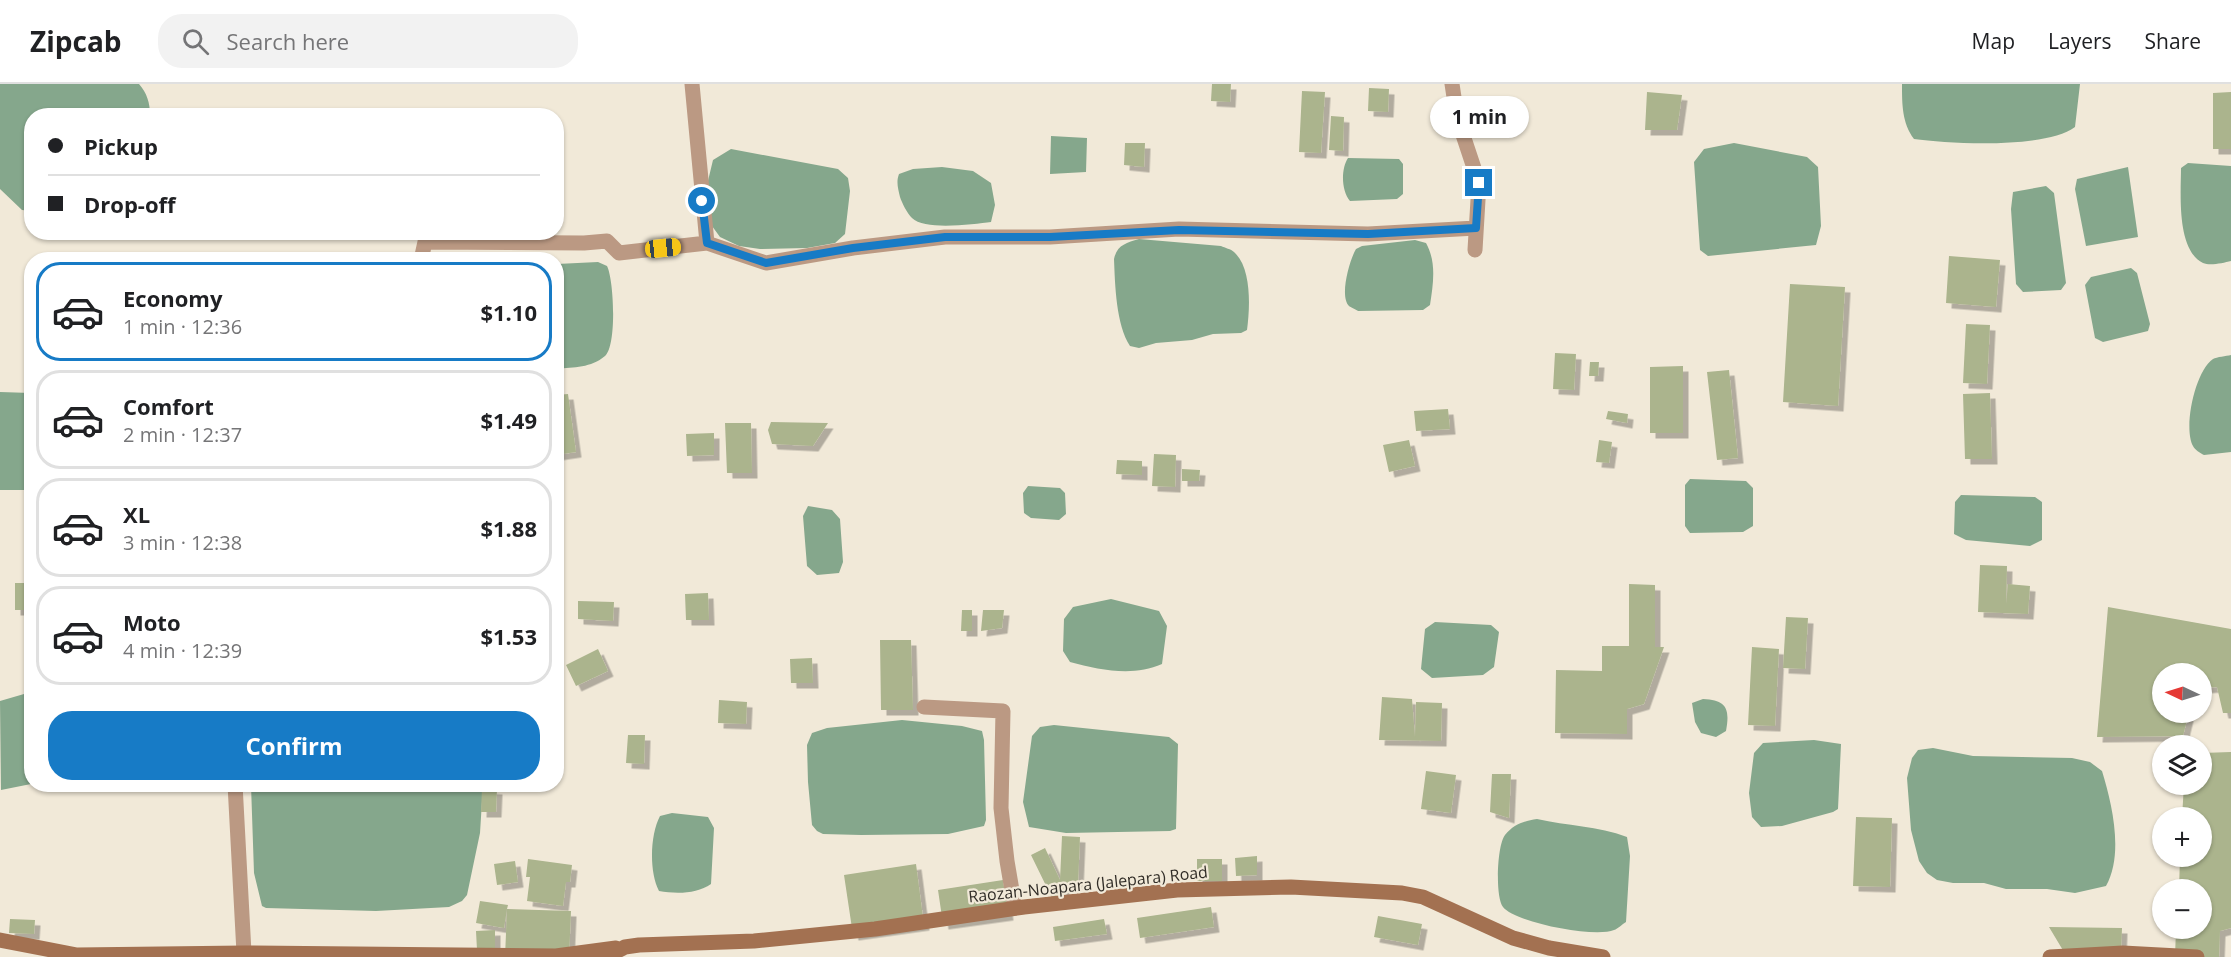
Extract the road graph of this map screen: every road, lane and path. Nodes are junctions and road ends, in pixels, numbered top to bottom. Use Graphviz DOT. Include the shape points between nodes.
graph roads {
  1 [pos="692,84"];
  2 [pos="1452,84"];
  3 [pos="1476,228"];
  4 [pos="707,243"];
  5 [pos="1475,250"];
  6 [pos="423,252"];
  7 [pos="924,707"];
  8 [pos="235,792"];
  9 [pos="1015,908"];
  10 [pos="0,940"];
  11 [pos="625,947"];
  12 [pos="244,953"];
  13 [pos="606,957"];
  14 [pos="1603,957"];
  15 [pos="2050,957"];
  16 [pos="2197,957"];
  1 -- 4 [label="street"];
  2 -- 3 [label="street" via="1457,117 1479,183"];
  3 -- 4 [label="street" via="1368,234 1179,230 1050,237 945,237 766,263"];
  3 -- 5 [label="street"];
  4 -- 6 [label="street" via="619,253 607,241 425,242"];
  7 -- 9 [label="street" via="1003,711 1002,808"];
  8 -- 12 [label="street"];
  9 -- 11 [label="main road, Raozan-Noapara (Jalepara) Road" via="776,939"];
  9 -- 14 [label="main road, Raozan-Noapara (Jalepara) Road" via="1177,890 1291,886 1402,893 1423,897 1513,938"];
  10 -- 12 [label="main road" via="77,955"];
  11 -- 12 [label="main road" via="556,956"];
  11 -- 13 [label="main road, Raozan-Noapara (Jalepara) Road"];
  15 -- 16 [label="main road" via="2123,953"];
}
